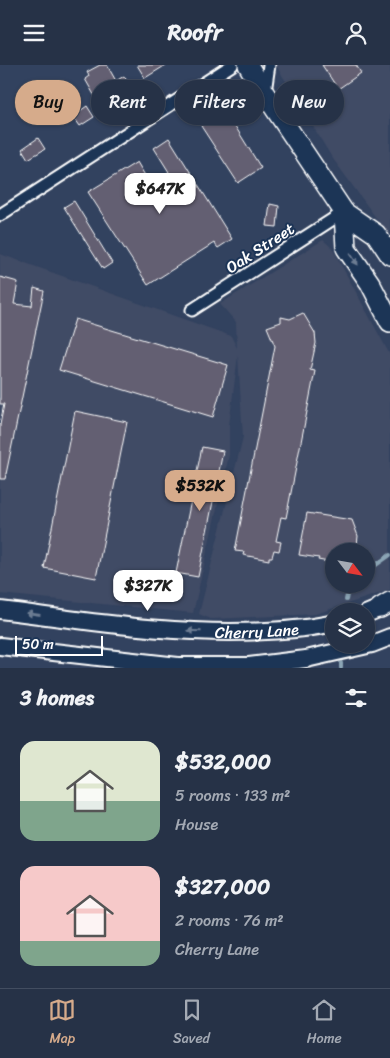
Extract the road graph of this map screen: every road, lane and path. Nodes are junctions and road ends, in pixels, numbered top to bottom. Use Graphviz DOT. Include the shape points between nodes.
graph roads {
  1 [pos="232,65"];
  2 [pos="248,65"];
  3 [pos="269,65"];
  4 [pos="265,94"];
  5 [pos="344,212"];
  6 [pos="0,215"];
  7 [pos="390,255"];
  8 [pos="192,310"];
  9 [pos="390,322"];
  10 [pos="0,610"];
  11 [pos="325,624"];
  12 [pos="390,637"];
  13 [pos="0,646"];
  1 -- 6 [label="street"];
  2 -- 4 [label="main road"];
  3 -- 4 [label="street"];
  4 -- 5 [label="main road"];
  5 -- 7 [label="main road" via="376,234"];
  5 -- 8 [label="street, Oak Street"];
  5 -- 9 [label="main road, one-way" via="346,248 370,283"];
  11 -- 10 [label="main road, Cherry Lane, one-way" via="242,632 174,631"];
  12 -- 13 [label="main road, Cherry Lane" via="306,659 249,666 178,666"];
}
